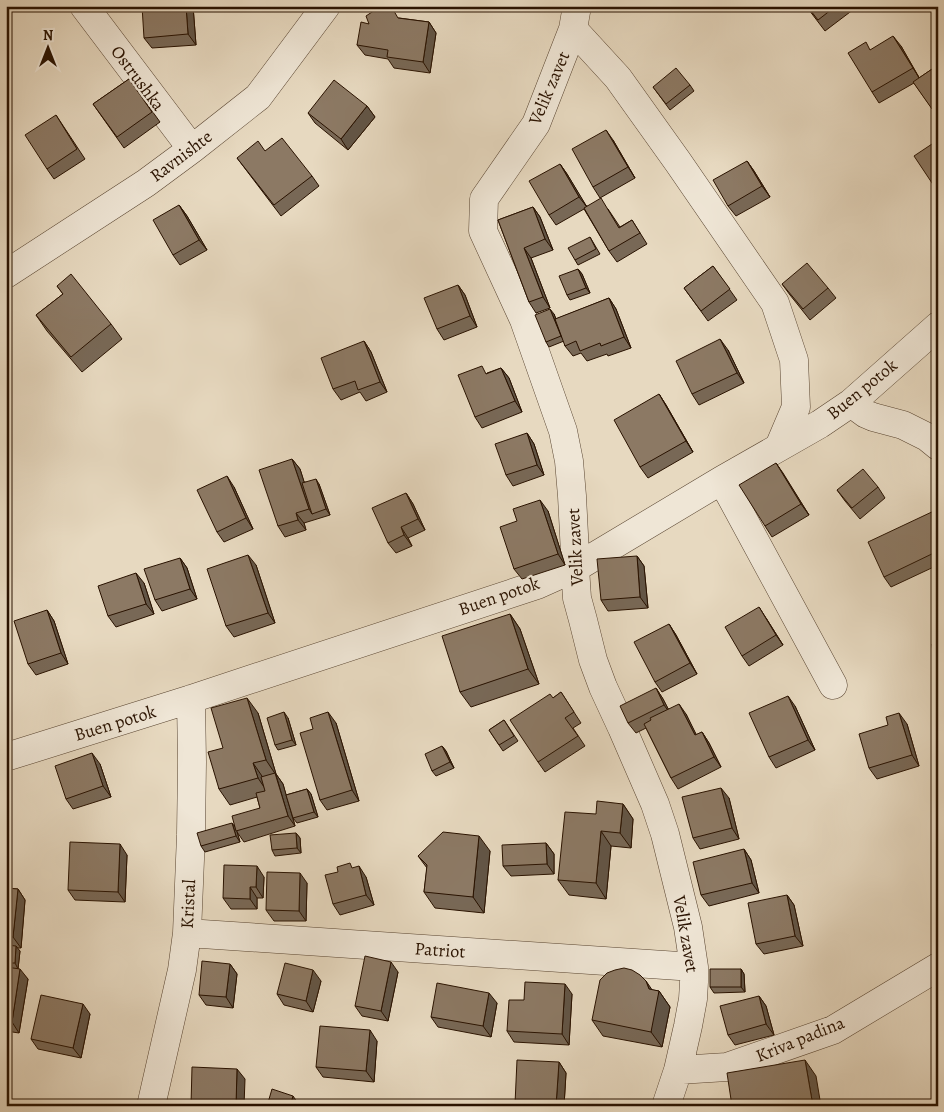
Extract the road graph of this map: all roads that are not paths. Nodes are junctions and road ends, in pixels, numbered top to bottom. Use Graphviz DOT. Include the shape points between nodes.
graph roads {
  1 [pos="84,6"];
  2 [pos="326,6"];
  3 [pos="575,18"];
  4 [pos="192,149"];
  5 [pos="6,274"];
  6 [pos="938,326"];
  7 [pos="851,403"];
  8 [pos="938,446"];
  9 [pos="779,447"];
  10 [pos="722,480"];
  11 [pos="574,568"];
  12 [pos="833,684"];
  13 [pos="191,699"];
  14 [pos="6,757"];
  15 [pos="186,932"];
  16 [pos="694,967"];
  17 [pos="938,967"];
  18 [pos="678,1070"];
  19 [pos="151,1106"];
  20 [pos="666,1106"];
  1 -- 4 [label="street, Ostrushka"];
  2 -- 4 [label="street, Ravnishte" via="258,97"];
  3 -- 9 [label="street" via="774,303 794,360 796,407"];
  3 -- 11 [label="street, Velik zavet" via="536,124 484,199 483,231 524,320 563,432 572,496"];
  4 -- 5 [label="street, Ravnishte" via="146,183"];
  6 -- 7 [label="street, Buen potok"];
  7 -- 8 [label="street" via="873,417 903,425"];
  7 -- 9 [label="street, Buen potok"];
  9 -- 10 [label="street, Buen potok"];
  10 -- 11 [label="street, Buen potok"];
  10 -- 12 [label="street"];
  11 -- 13 [label="street, Buen potok" via="537,585"];
  11 -- 16 [label="street, Velik zavet" via="577,598 593,660 665,834 688,926"];
  13 -- 14 [label="street, Buen potok"];
  13 -- 15 [label="street, Kristal" via="191,835"];
  15 -- 16 [label="street, Patriot"];
  15 -- 19 [label="street, Kristal" via="182,970"];
  16 -- 18 [label="street, Velik zavet" via="693,999"];
  17 -- 18 [label="street, Kriva padina" via="833,1030 727,1067"];
  18 -- 20 [label="street, Velik zavet"];
}
